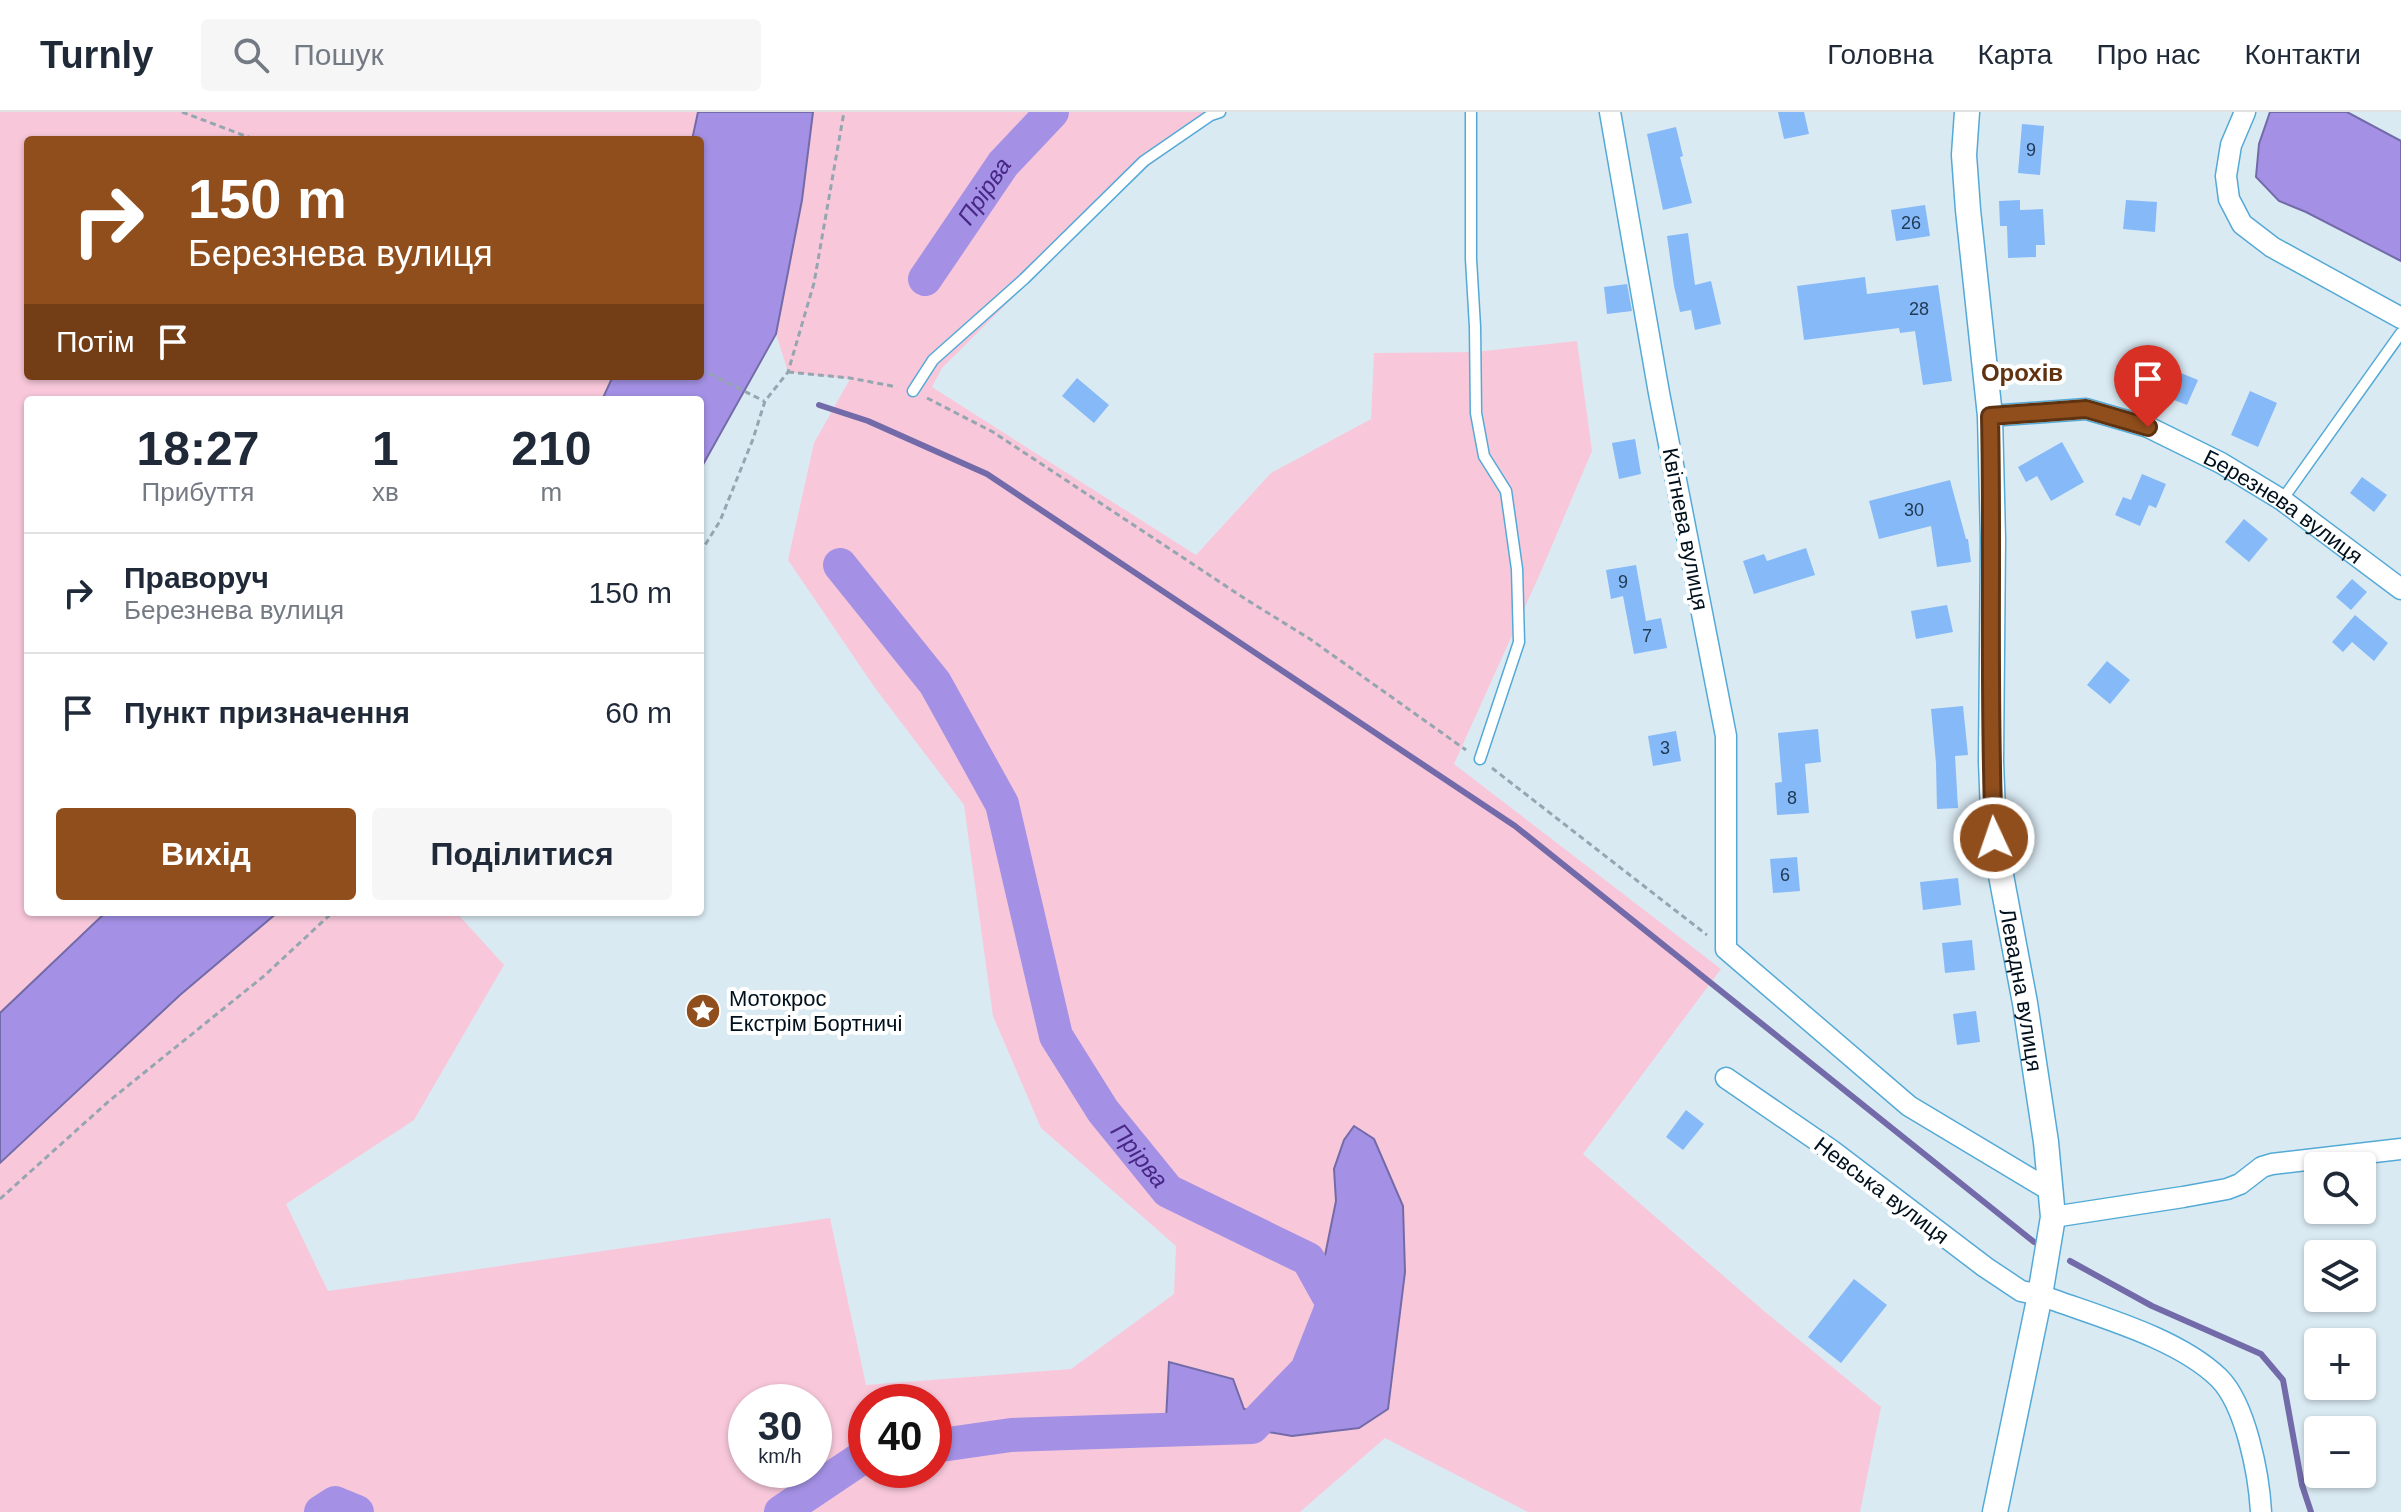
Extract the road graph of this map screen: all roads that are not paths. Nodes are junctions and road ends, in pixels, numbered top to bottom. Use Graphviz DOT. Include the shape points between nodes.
graph roads {
  1 [pos="1220,112"];
  2 [pos="1471,112"];
  3 [pos="1610,112"];
  4 [pos="1967,112"];
  5 [pos="2245,112"];
  6 [pos="2401,318"];
  7 [pos="2401,333"];
  8 [pos="913,391"];
  9 [pos="1990,416"];
  10 [pos="2282,500"];
  11 [pos="2401,589"];
  12 [pos="1480,759"];
  13 [pos="1726,1078"];
  14 [pos="2401,1149"];
  15 [pos="2051,1191"];
  16 [pos="2053,1217"];
  17 [pos="2040,1295"];
  18 [pos="1995,1512"];
  19 [pos="2261,1512"];
  1 -- 8 [label="lane" via="1144,161 933,360"];
  2 -- 12 [label="lane" via="1476,413 1484,456 1506,491 1517,569 1519,642"];
  3 -- 15 [label="street, Квітнева вулиця" via="1726,736 1726,949 1909,1106"];
  4 -- 9 [label="street" via="1968,210"];
  5 -- 6 [label="street" via="2231,145 2226,176 2229,199 2242,224 2272,247"];
  7 -- 10 [label="lane"];
  9 -- 10 [label="street, Березнева вулиця" via="2086,409 2148,427"];
  9 -- 15 [label="street, Левадна вулиця" via="1994,838 2025,1003"];
  10 -- 11 [label="street, Березнева вулиця"];
  13 -- 17 [label="street, Невська вулиця" via="1985,1267 2021,1291"];
  14 -- 16 [label="street" via="2272,1164 2227,1189"];
  15 -- 16 [label="street, Левадна вулиця"];
  16 -- 17 [label="street, Левадна вулиця"];
  17 -- 18 [label="street, Левадна вулиця"];
  17 -- 19 [label="street, Невська вулиця" via="2153,1337 2197,1360 2221,1380 2251,1444"];
}
